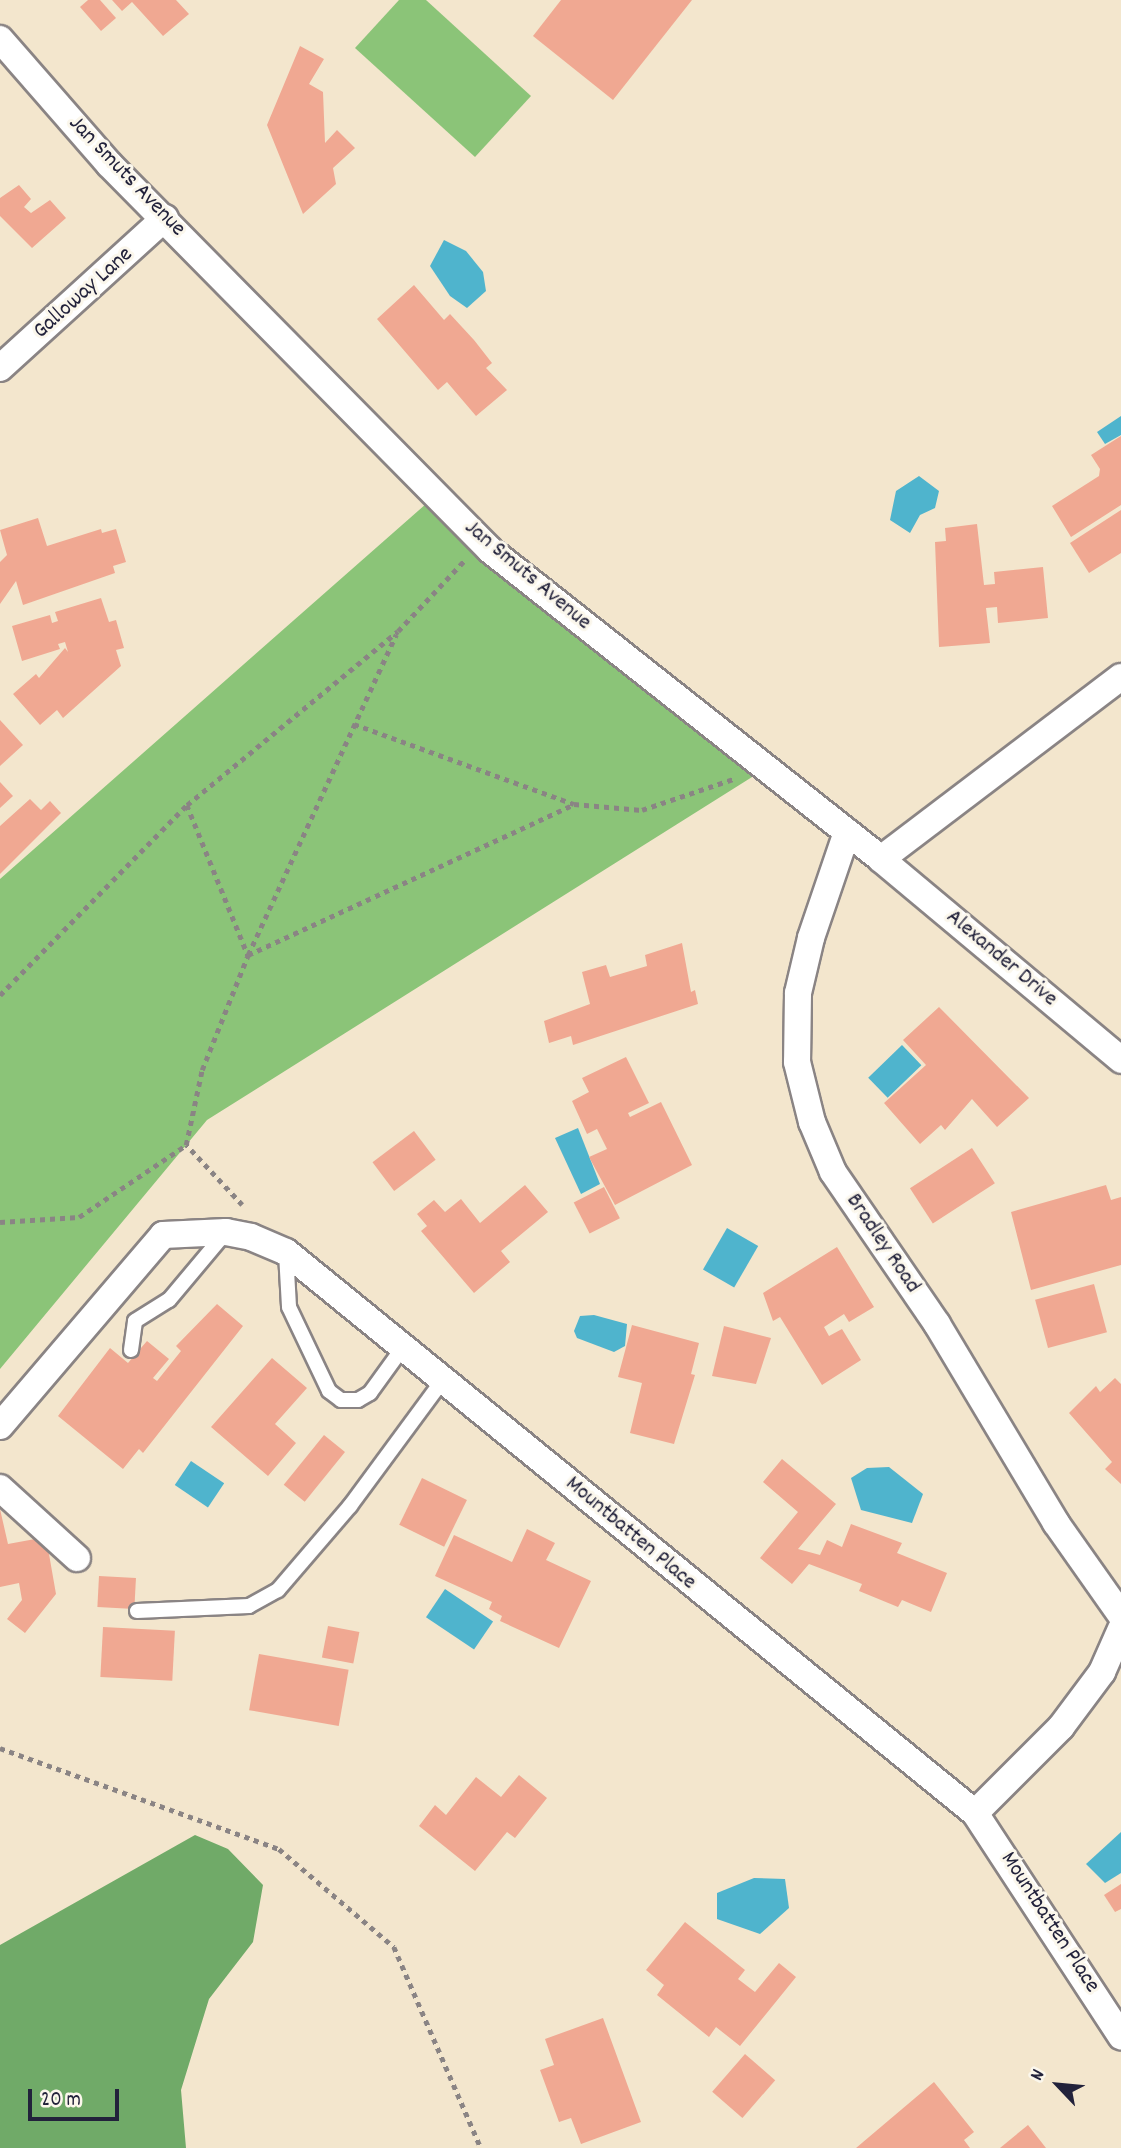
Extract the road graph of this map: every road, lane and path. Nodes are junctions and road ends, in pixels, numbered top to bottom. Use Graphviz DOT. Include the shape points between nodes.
graph roads {
  1 [pos="0,38"];
  2 [pos="165,218"];
  3 [pos="0,368"];
  4 [pos="482,543"];
  5 [pos="398,631"];
  6 [pos="1121,677"];
  7 [pos="354,724"];
  8 [pos="768,767"];
  9 [pos="574,804"];
  10 [pos="187,805"];
  11 [pos="847,832"];
  12 [pos="881,859"];
  13 [pos="247,955"];
  14 [pos="0,995"];
  15 [pos="1121,1060"];
  16 [pos="186,1145"];
  17 [pos="249,1213"];
  18 [pos="0,1222"];
  19 [pos="226,1233"];
  20 [pos="286,1252"];
  21 [pos="404,1346"];
  22 [pos="131,1350"];
  23 [pos="443,1380"];
  24 [pos="0,1426"];
  25 [pos="0,1488"];
  26 [pos="77,1558"];
  27 [pos="137,1611"];
  28 [pos="1121,1615"];
  29 [pos="1121,1629"];
  30 [pos="0,1748"];
  31 [pos="975,1813"];
  32 [pos="1121,2036"];
  33 [pos="481,2148"];
  1 -- 2 [label="street, Jan Smuts Avenue" via="110,164"];
  2 -- 3 [label="street, Galloway Lane"];
  2 -- 4 [label="street, Jan Smuts Avenue"];
  4 -- 5 [label="path"];
  4 -- 8 [label="street, Jan Smuts Avenue"];
  5 -- 7 [label="path"];
  5 -- 10 [label="path"];
  6 -- 12 [label="street"];
  7 -- 9 [label="path"];
  7 -- 13 [label="path"];
  8 -- 9 [label="path" via="642,810"];
  8 -- 11 [label="street, Jan Smuts Avenue"];
  9 -- 13 [label="path"];
  10 -- 13 [label="path"];
  10 -- 14 [label="path"];
  11 -- 12 [label="street, Jan Smuts Avenue"];
  11 -- 28 [label="street, Bradley Road" via="811,938 798,993 797,1062 812,1122 833,1172 937,1324 1056,1523"];
  12 -- 15 [label="street, Alexander Drive"];
  13 -- 16 [label="path" via="202,1070"];
  16 -- 17 [label="path"];
  16 -- 18 [label="path" via="79,1217"];
  19 -- 20 [label="street, Mountbatten Place" via="251,1237"];
  19 -- 22 [label="lane" via="169,1300 135,1321"];
  19 -- 24 [label="street, Mountbatten Place" via="163,1235"];
  20 -- 21 [label="street, Mountbatten Place"];
  20 -- 21 [label="lane" via="289,1307 329,1391 341,1400 358,1400 370,1393"];
  21 -- 23 [label="street, Mountbatten Place"];
  23 -- 27 [label="lane" via="350,1506 278,1590 248,1606"];
  23 -- 31 [label="street, Mountbatten Place"];
  25 -- 26 [label="street"];
  29 -- 31 [label="street" via="1101,1672 1061,1727"];
  30 -- 33 [label="path" via="279,1849 394,1947"];
  31 -- 32 [label="street, Mountbatten Place"];
}
